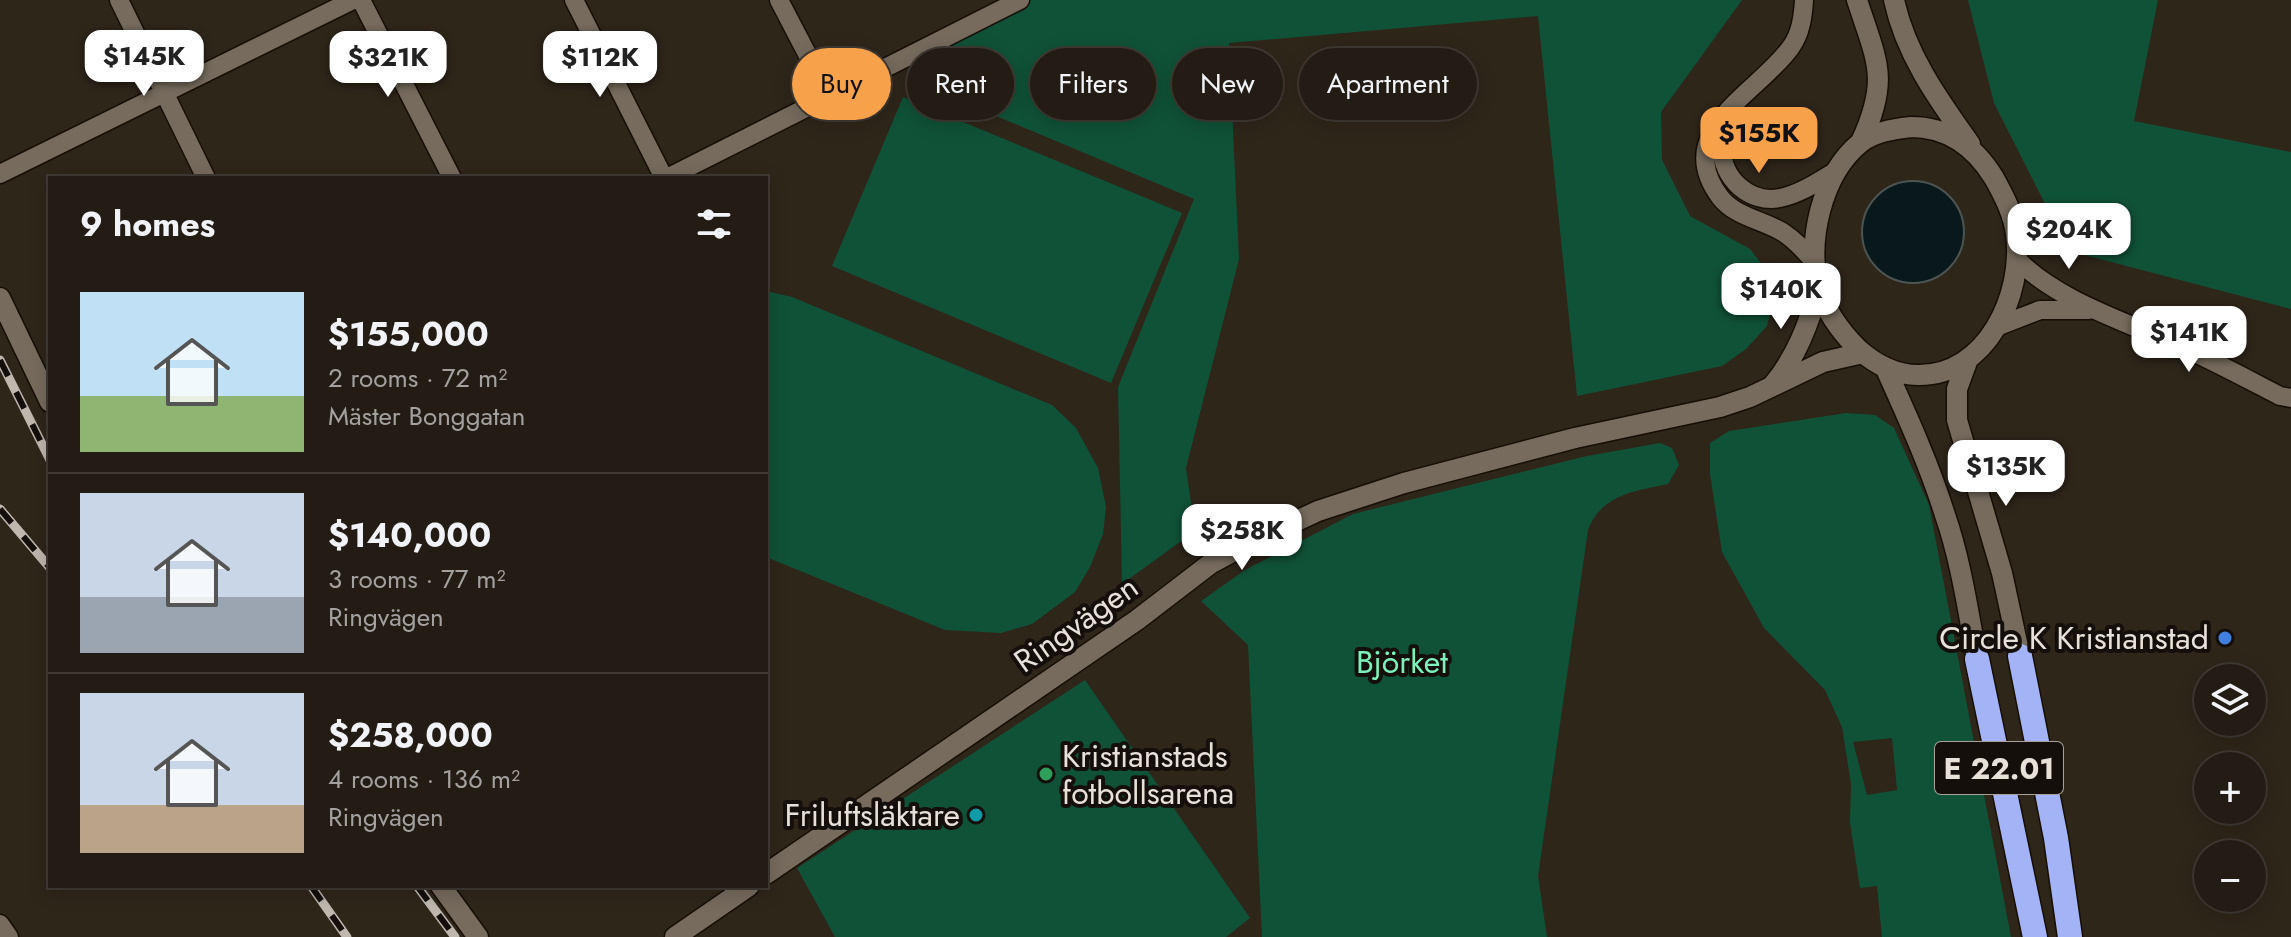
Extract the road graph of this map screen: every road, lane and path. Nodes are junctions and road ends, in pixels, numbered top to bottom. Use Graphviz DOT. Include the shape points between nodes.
graph roads {
  1 [pos="119,0"];
  2 [pos="353,0"];
  3 [pos="361,0"];
  4 [pos="574,0"];
  5 [pos="779,0"];
  6 [pos="1020,0"];
  7 [pos="1804,0"];
  8 [pos="1857,0"];
  9 [pos="1894,0"];
  10 [pos="804,48"];
  11 [pos="891,65"];
  12 [pos="165,94"];
  13 [pos="1736,102"];
  14 [pos="792,115"];
  15 [pos="1861,142"];
  16 [pos="1975,151"];
  17 [pos="1836,171"];
  18 [pos="0,174"];
  19 [pos="205,176"];
  20 [pos="451,176"];
  21 [pos="665,176"];
  22 [pos="670,176"];
  23 [pos="2017,259"];
  24 [pos="1815,263"];
  25 [pos="1819,287"];
  26 [pos="0,298"];
  27 [pos="2099,311"];
  28 [pos="1996,327"];
  29 [pos="1863,353"];
  30 [pos="1968,359"];
  31 [pos="1885,367"];
  32 [pos="1770,388"];
  33 [pos="48,398"];
  34 [pos="2291,398"];
  35 [pos="2020,656"];
  36 [pos="1977,659"];
  37 [pos="2056,838"];
  38 [pos="768,873"];
  39 [pos="2021,877"];
  40 [pos="442,888"];
  41 [pos="746,888"];
  42 [pos="0,924"];
  43 [pos="9,937"];
  44 [pos="478,937"];
  45 [pos="675,937"];
  46 [pos="2028,937"];
  47 [pos="2035,937"];
  48 [pos="2070,937"];
  49 [pos="2083,937"];
  1 -- 12 [label="street"];
  2 -- 12 [label="street"];
  3 -- 20 [label="street"];
  4 -- 21 [label="street"];
  5 -- 10 [label="street"];
  6 -- 11 [label="street"];
  7 -- 13 [label="street" via="1792,47"];
  8 -- 15 [label="main road" via="1879,75 1876,105"];
  9 -- 16 [label="main road" via="1908,46"];
  12 -- 18 [label="street"];
  12 -- 19 [label="street"];
  13 -- 17 [label="street" via="1722,149 1730,175 1746,193 1780,198"];
  13 -- 24 [label="street" via="1710,136 1707,166 1716,190 1728,206 1783,232"];
  14 -- 22 [label="street"];
  15 -- 16 [label="main road" via="1895,129 1927,127"];
  15 -- 17 [label="main road"];
  16 -- 23 [label="main road" via="2012,214"];
  17 -- 24 [label="main road" via="1819,217"];
  23 -- 27 [label="street" via="2036,277"];
  23 -- 28 [label="main road" via="2013,288"];
  24 -- 25 [label="main road"];
  25 -- 29 [label="main road" via="1840,329"];
  25 -- 32 [label="main road" via="1793,358"];
  26 -- 33 [label="main road"];
  27 -- 28 [label="street" via="2040,310"];
  27 -- 34 [label="street"];
  28 -- 30 [label="main road"];
  29 -- 31 [label="main road"];
  29 -- 32 [label="main road, Ringvägen" via="1823,362"];
  30 -- 31 [label="main road" via="1932,374"];
  30 -- 35 [label="main road, E 22.01" via="1957,389 1957,420 2002,573"];
  31 -- 36 [label="main road, E 22.01" via="1946,518"];
  32 -- 38 [label="main road, Ringvägen" via="1720,407 1404,483 1318,511 1245,545 1210,564 1137,620"];
  35 -- 37 [label="highway, E 22.01"];
  36 -- 39 [label="highway, E 22.01"];
  37 -- 48 [label="highway, E 22.01"];
  37 -- 49 [label="highway"];
  39 -- 46 [label="highway"];
  39 -- 47 [label="highway, E 22.01"];
  40 -- 44 [label="main road"];
  41 -- 45 [label="main road"];
  42 -- 43 [label="street"];
}
